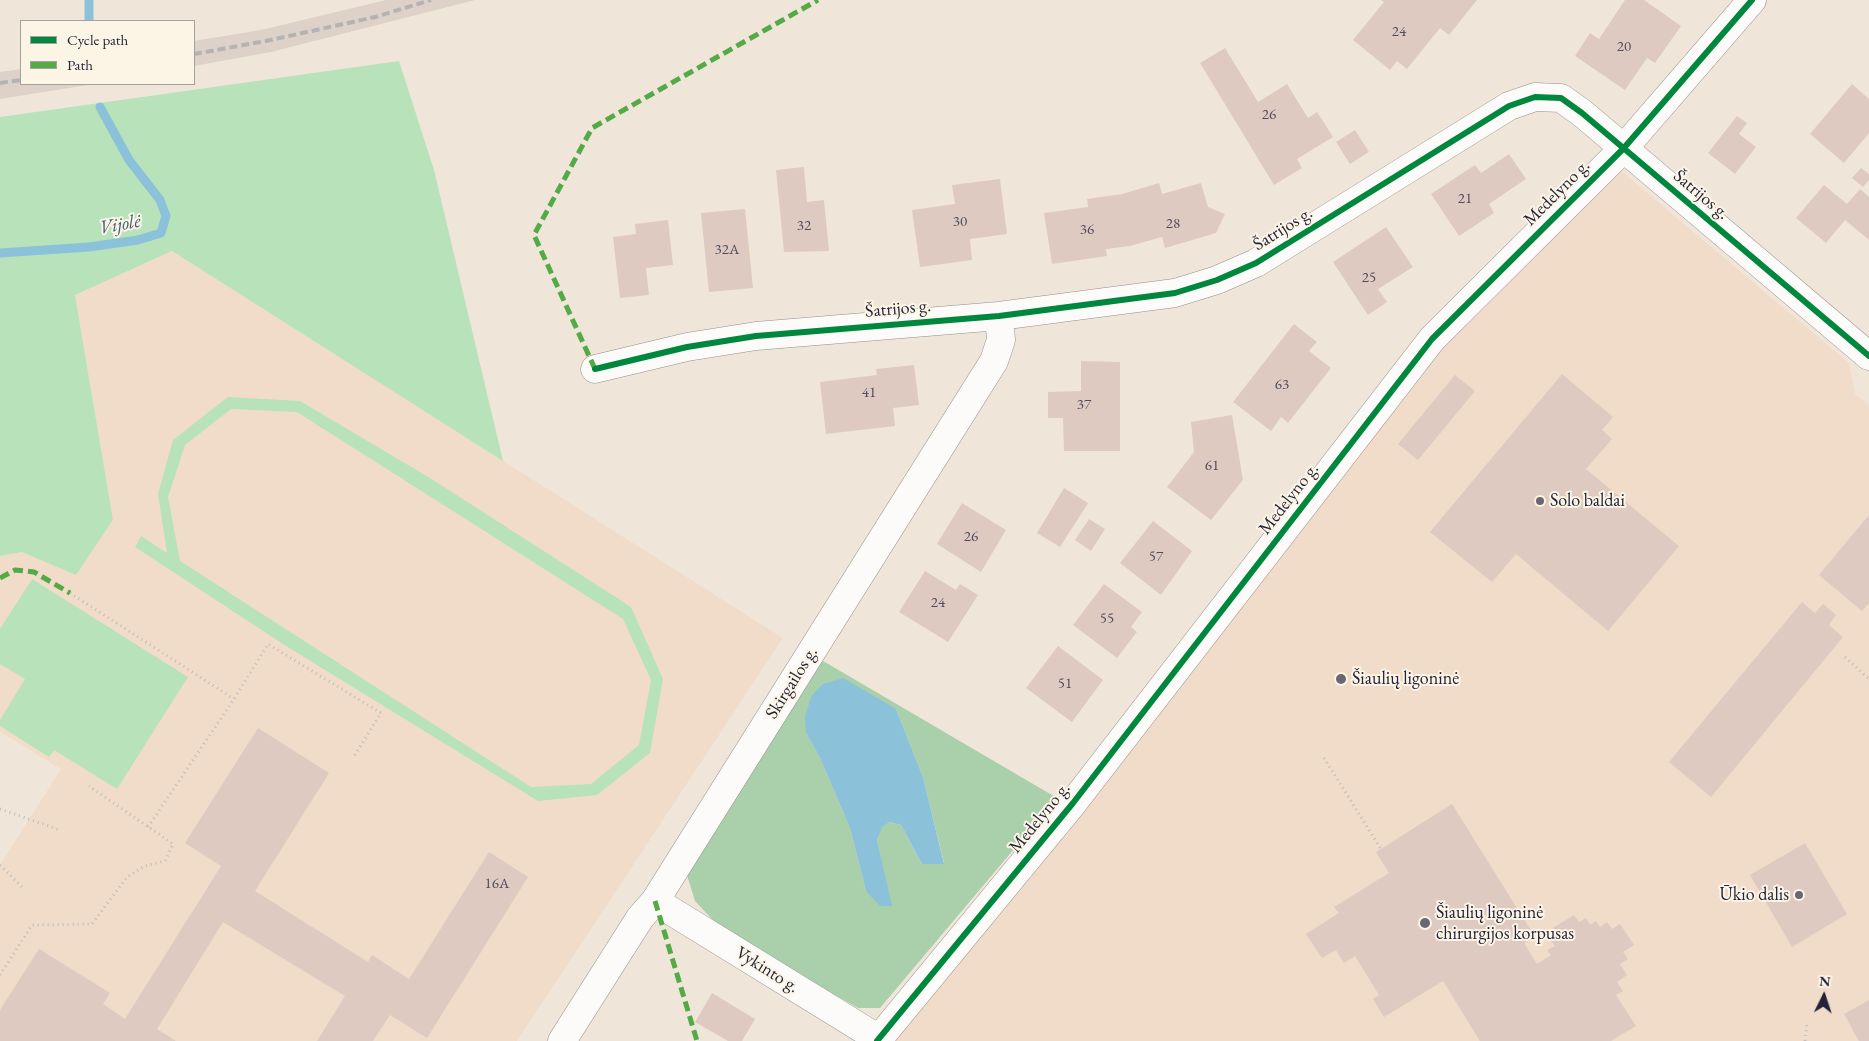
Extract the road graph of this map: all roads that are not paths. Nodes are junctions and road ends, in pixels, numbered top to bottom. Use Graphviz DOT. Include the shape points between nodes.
graph roads {
  1 [pos="1752,0"];
  2 [pos="1623,149"];
  3 [pos="999,316"];
  4 [pos="1869,356"];
  5 [pos="595,369"];
  6 [pos="655,901"];
  7 [pos="878,1040"];
  8 [pos="562,1041"];
  1 -- 2 [label="street, Medelyno g."];
  2 -- 3 [label="street, Šatrijos g." via="1561,98 1535,97 1509,106 1256,263 1217,280 1175,293"];
  2 -- 4 [label="street, Šatrijos g."];
  2 -- 7 [label="street, Medelyno g." via="1432,340 1073,803"];
  3 -- 5 [label="street, Šatrijos g." via="756,336 687,347"];
  3 -- 6 [label="street, Skirgailos g." via="1001,340 994,362"];
  6 -- 7 [label="street, Vykinto g."];
  6 -- 8 [label="street, Skirgailos g." via="640,918"];
}
